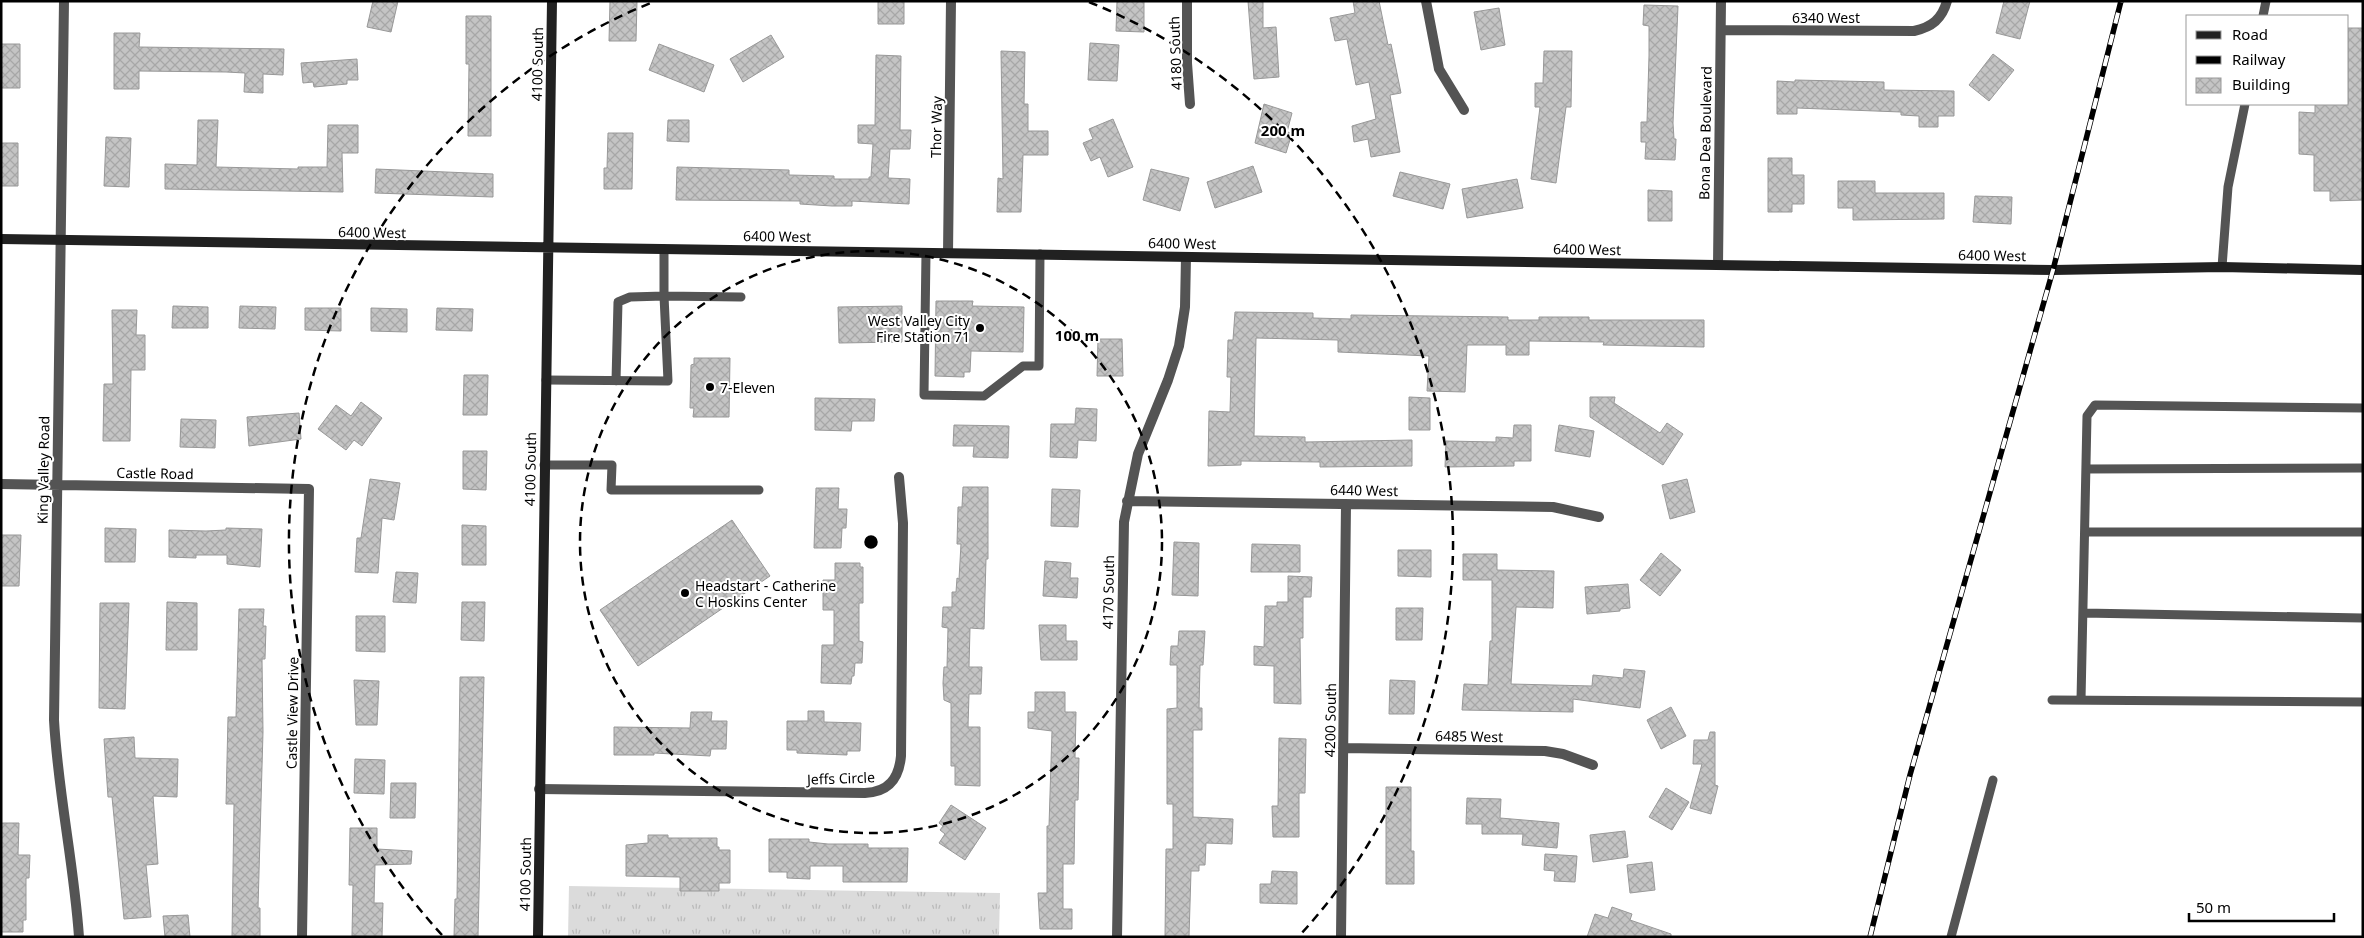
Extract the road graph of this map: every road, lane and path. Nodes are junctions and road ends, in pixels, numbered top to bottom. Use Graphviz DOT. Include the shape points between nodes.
graph roads {
  1 [pos="64,1"];
  2 [pos="552,1"];
  3 [pos="952,1"];
  4 [pos="1187,1"];
  5 [pos="1426,1"];
  6 [pos="1721,1"];
  7 [pos="1947,1"];
  8 [pos="2266,1"];
  9 [pos="2263,15"];
  10 [pos="1721,30"];
  11 [pos="1190,104"];
  12 [pos="2245,105"];
  13 [pos="1464,110"];
  14 [pos="1,239"];
  15 [pos="60,240"];
  16 [pos="548,248"];
  17 [pos="664,249"];
  18 [pos="926,253"];
  19 [pos="948,253"];
  20 [pos="1040,254"];
  21 [pos="1186,256"];
  22 [pos="1718,265"];
  23 [pos="2222,268"];
  24 [pos="2363,270"];
  25 [pos="664,296"];
  26 [pos="742,297"];
  27 [pos="546,380"];
  28 [pos="616,381"];
  29 [pos="2363,408"];
  30 [pos="544,465"];
  31 [pos="2363,468"];
  32 [pos="2086,469"];
  33 [pos="899,477"];
  34 [pos="1,484"];
  35 [pos="57,485"];
  36 [pos="309,489"];
  37 [pos="759,490"];
  38 [pos="1127,501"];
  39 [pos="1346,504"];
  40 [pos="1599,517"];
  41 [pos="2085,532"];
  42 [pos="2363,532"];
  43 [pos="2083,613"];
  44 [pos="2363,618"];
  45 [pos="2052,700"];
  46 [pos="2081,700"];
  47 [pos="2363,702"];
  48 [pos="1343,748"];
  49 [pos="1593,765"];
  50 [pos="1993,780"];
  51 [pos="539,788"];
  52 [pos="79,937"];
  53 [pos="302,937"];
  54 [pos="538,937"];
  55 [pos="1117,937"];
  56 [pos="1341,937"];
  57 [pos="1951,937"];
  1 -- 15 [label="street, King Valley Road"];
  2 -- 16 [label="street, 4100 South"];
  3 -- 19 [label="street, Thor Way"];
  4 -- 11 [label="street, 4180 South"];
  5 -- 13 [label="street" via="1439,69"];
  6 -- 10 [label="street, Bona Dea Boulevard"];
  7 -- 10 [label="street, 6340 West" via="1943,13 1931,26 1905,32"];
  8 -- 9 [label="lane"];
  10 -- 22 [label="street, Bona Dea Boulevard"];
  12 -- 23 [label="lane" via="2228,187"];
  14 -- 15 [label="street, 6400 West"];
  15 -- 16 [label="street, 6400 West"];
  15 -- 35 [label="street, King Valley Road"];
  16 -- 17 [label="street, 6400 West"];
  16 -- 27 [label="street, 4100 South"];
  17 -- 18 [label="street, 6400 West"];
  17 -- 25 [label="lane"];
  18 -- 19 [label="street, 6400 West"];
  18 -- 20 [label="lane" via="924,395 984,396 1023,366 1039,366"];
  19 -- 20 [label="street, 6400 West"];
  20 -- 21 [label="street, 6400 West"];
  21 -- 22 [label="street, 6400 West"];
  21 -- 38 [label="street, 4170 South" via="1185,307 1179,346 1138,454"];
  22 -- 23 [label="street, 6400 West" via="2053,270"];
  23 -- 24 [label="street, 6400 West"];
  25 -- 26 [label="lane"];
  25 -- 28 [label="lane" via="618,302"];
  25 -- 28 [label="lane" via="668,381"];
  27 -- 28 [label="lane"];
  27 -- 30 [label="street, 4100 South"];
  29 -- 32 [label="lane" via="2095,405 2087,416"];
  30 -- 37 [label="lane" via="612,465 612,490"];
  30 -- 51 [label="street, 4100 South"];
  31 -- 32 [label="lane"];
  32 -- 41 [label="lane"];
  33 -- 51 [label="street, Jeffs Circle" via="904,524 901,756 898,773 889,786 865,794"];
  34 -- 35 [label="street, Castle Road"];
  35 -- 36 [label="street, Castle Road"];
  35 -- 52 [label="street, King Valley Road" via="54,720 59,786"];
  36 -- 53 [label="street, Castle View Drive"];
  38 -- 39 [label="street, 6440 West"];
  38 -- 55 [label="street, 4170 South" via="1122,542"];
  39 -- 40 [label="street, 6440 West" via="1552,506"];
  39 -- 48 [label="street, 4200 South"];
  41 -- 42 [label="lane"];
  41 -- 43 [label="lane"];
  43 -- 44 [label="lane"];
  43 -- 46 [label="lane"];
  45 -- 46 [label="lane"];
  46 -- 47 [label="lane"];
  48 -- 49 [label="street, 6485 West" via="1545,751"];
  48 -- 56 [label="street, 4200 South"];
  50 -- 57 [label="lane"];
  51 -- 54 [label="street, 4100 South"];
}
